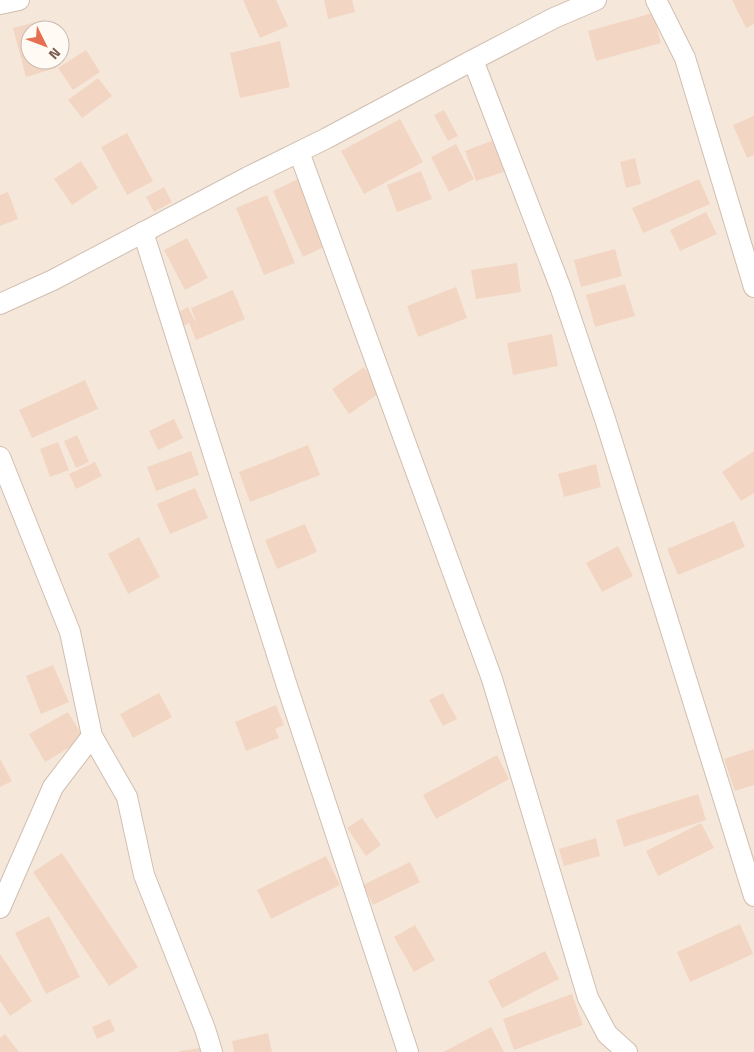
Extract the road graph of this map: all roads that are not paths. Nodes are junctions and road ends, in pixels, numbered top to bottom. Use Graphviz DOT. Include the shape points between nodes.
graph roads {
  1 [pos="19,0"];
  2 [pos="596,0"];
  3 [pos="656,0"];
  4 [pos="0,4"];
  5 [pos="473,60"];
  6 [pos="299,152"];
  7 [pos="144,232"];
  8 [pos="754,287"];
  9 [pos="1,299"];
  10 [pos="0,457"];
  11 [pos="92,736"];
  12 [pos="754,896"];
  13 [pos="0,908"];
  14 [pos="212,1052"];
  15 [pos="408,1052"];
  16 [pos="627,1052"];
  1 -- 4 [label="street"];
  2 -- 5 [label="street"];
  3 -- 8 [label="street" via="685,58"];
  5 -- 6 [label="street"];
  5 -- 12 [label="street" via="535,218 605,418"];
  6 -- 7 [label="street"];
  6 -- 16 [label="street" via="492,679 588,998 607,1034"];
  7 -- 9 [label="street" via="53,280"];
  7 -- 15 [label="street" via="290,695"];
  10 -- 11 [label="street" via="70,632"];
  11 -- 13 [label="street" via="53,787"];
  11 -- 14 [label="street" via="127,797 144,875"];
}
